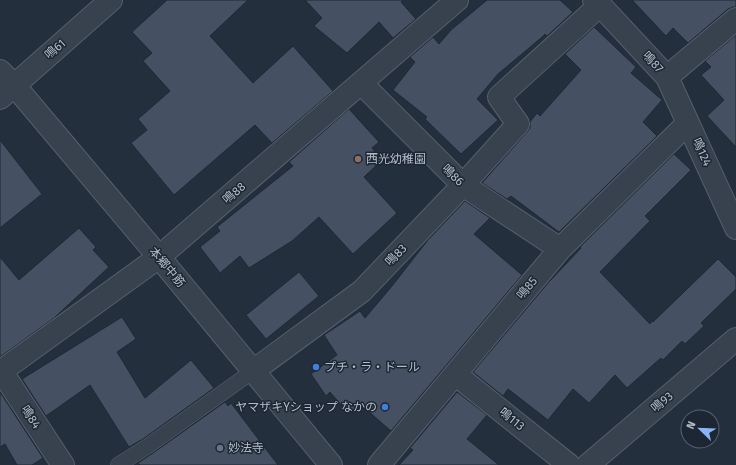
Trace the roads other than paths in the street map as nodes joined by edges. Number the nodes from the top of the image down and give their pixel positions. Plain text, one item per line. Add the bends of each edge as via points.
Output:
1 (111, 0) edge
2 (457, 0) edge
3 (597, 2) edge
4 (736, 20) edge
5 (668, 77) junction
6 (361, 83) junction
7 (5, 85) edge
8 (688, 123) junction
9 (463, 185) junction
10 (736, 228) edge
11 (560, 248) junction
12 (159, 257) junction
13 (736, 340) edge
14 (1, 370) edge
15 (253, 372) junction
16 (455, 374) junction
17 (63, 465) edge
18 (118, 465) edge
19 (331, 465) edge
20 (379, 465) edge
21 (569, 465) edge
22 (588, 465) edge

1 - 7 street, 鳴61
2 - 6 street, 鳴88
3 - 5 street, 鳴87
3 - 9 street, 鳴83 via 499,96 518,124
4 - 5 street, 鳴87
5 - 8 street, 鳴124
6 - 9 street, 鳴86
6 - 12 street, 鳴88
7 - 12 street, 本郷中筋
8 - 10 street, 鳴124
8 - 11 street, 鳴85
9 - 11 street, 鳴86
9 - 15 street, 鳴83 via 362,291
11 - 16 street, 鳴85
12 - 14 street, 鳴88
12 - 15 street, 本郷中筋
13 - 22 street, 鳴93
14 - 17 street, 鳴84
15 - 18 lane, 鳴83
15 - 19 street, 本郷中筋
16 - 20 street, 鳴85
16 - 21 street, 鳴113

